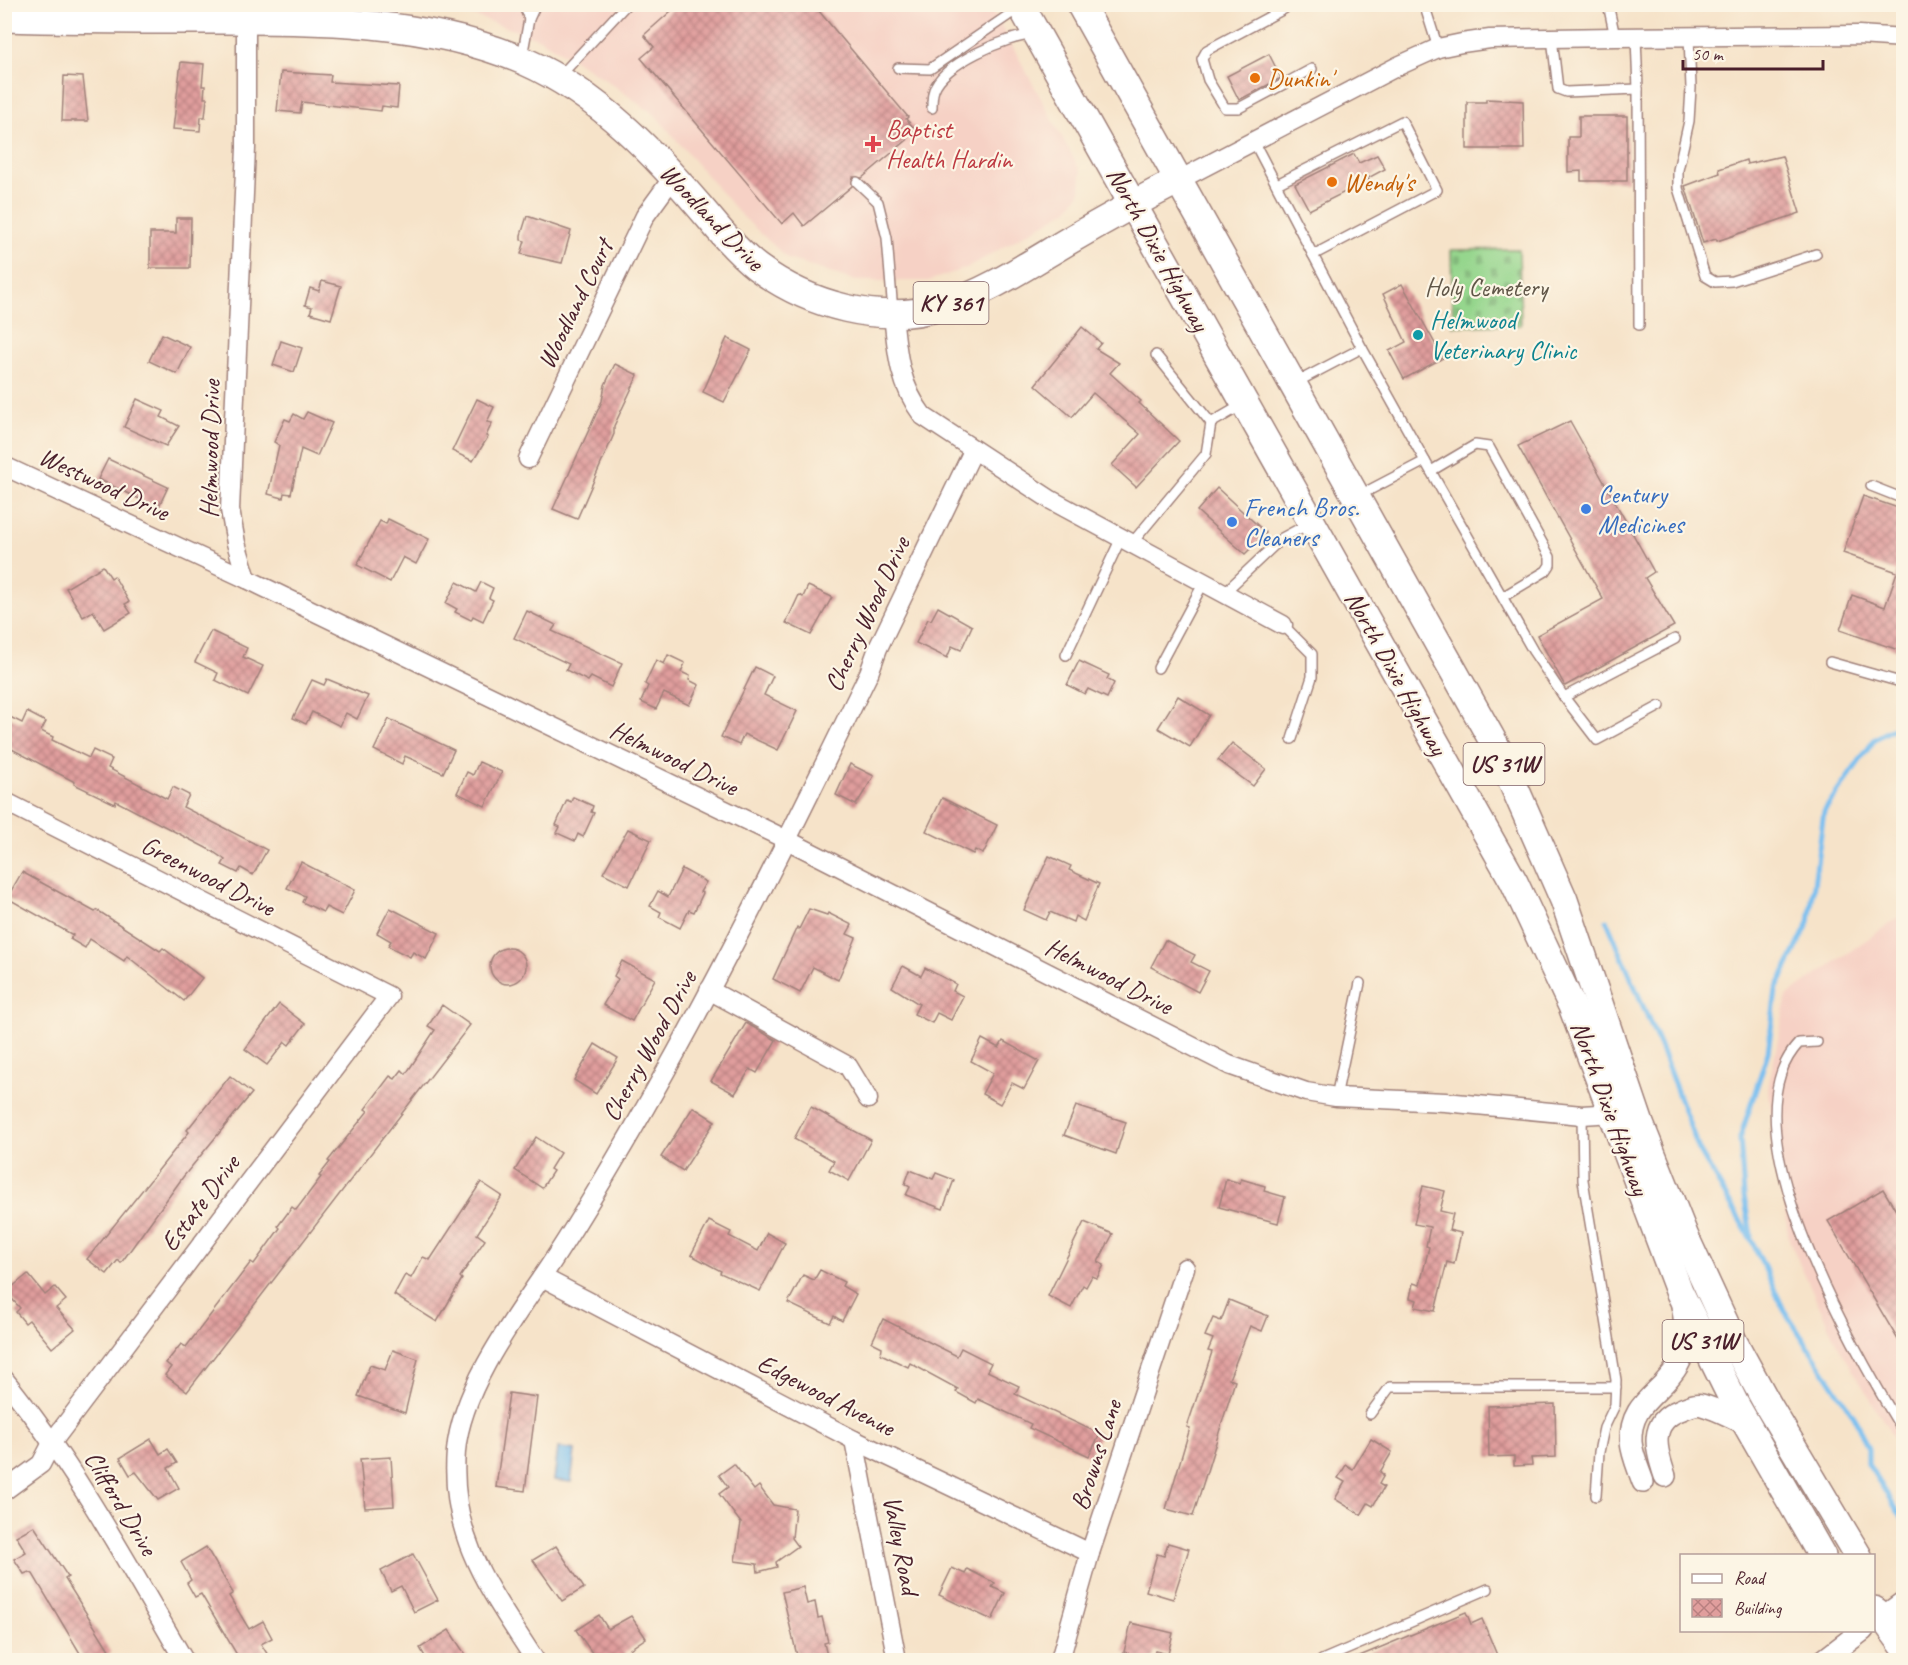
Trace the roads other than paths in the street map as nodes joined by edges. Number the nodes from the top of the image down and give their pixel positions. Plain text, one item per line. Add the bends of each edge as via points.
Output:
1 (523, 4) edge
2 (536, 4) edge
3 (627, 4) edge
4 (1080, 4) edge
5 (1424, 4) edge
6 (1608, 4) edge
7 (1021, 6) edge
8 (1284, 9) dead end
9 (4, 18) edge
10 (529, 19) junction
11 (246, 20) junction
12 (1037, 35) junction
13 (1689, 36) junction
14 (1615, 37) junction
15 (1636, 37) junction
16 (1552, 38) junction
17 (1904, 39) edge
18 (1438, 48) junction
19 (522, 60) junction
20 (898, 68) dead end
21 (1312, 69) dead end
22 (558, 78) junction
23 (1638, 89) junction
24 (932, 108) dead end
25 (1253, 140) junction
26 (674, 176) junction
27 (1179, 180) junction
28 (857, 182) dead end
29 (1277, 184) junction
30 (1132, 204) junction
31 (1816, 254) dead end
32 (1313, 255) junction
33 (893, 314) junction
34 (1639, 325) dead end
35 (1362, 348) junction
36 (1156, 355) dead end
37 (1292, 385) junction
38 (1245, 403) junction
39 (1211, 423) junction
40 (973, 451) junction
41 (528, 459) dead end
42 (1425, 461) junction
43 (4, 466) edge
44 (1431, 471) junction
45 (1871, 486) dead end
46 (1356, 497) junction
47 (1904, 498) edge
48 (1311, 522) junction
49 (1126, 541) junction
50 (247, 579) junction
51 (1204, 582) junction
52 (1224, 593) junction
53 (1504, 596) junction
54 (1283, 625) joint
55 (1675, 639) dead end
56 (1066, 655) dead end
57 (1830, 662) dead end
58 (1158, 668) dead end
59 (1904, 683) edge
60 (1564, 697) junction
61 (1660, 706) dead end
62 (1293, 739) dead end
63 (4, 801) edge
64 (787, 840) junction
65 (1360, 983) dead end
66 (709, 990) junction
67 (389, 996) joint
68 (1817, 1042) dead end
69 (1336, 1097) junction
70 (868, 1099) dead end
71 (1614, 1113) junction
72 (1582, 1115) junction
73 (1185, 1268) dead end
74 (542, 1277) junction
75 (1679, 1291) junction
76 (4, 1379) edge
77 (1616, 1387) junction
78 (1370, 1414) dead end
79 (1745, 1423) junction
80 (1904, 1433) edge
81 (854, 1440) junction
82 (53, 1441) junction
83 (1665, 1476) dead end
84 (1642, 1482) dead end
85 (4, 1491) edge
86 (1596, 1496) dead end
87 (1090, 1553) junction
88 (1821, 1554) edge
89 (1857, 1554) edge
90 (1488, 1589) dead end
91 (1904, 1600) edge
92 (1875, 1619) edge
93 (1875, 1622) edge
94 (1858, 1632) edge
95 (1904, 1646) edge
96 (184, 1660) edge
97 (535, 1660) edge
98 (897, 1660) edge
99 (1060, 1660) edge
100 (1322, 1660) edge
101 (1824, 1660) edge

1 - 10 lane
2 - 10 lane
3 - 22 lane
4 - 27 main road, North Dixie Highway / US 31W
5 - 18 lane
6 - 14 lane
7 - 12 main road, North Dixie Highway / US 31W
7 - 20 lane via 930,69
8 - 21 lane via 1207,50 1202,59 1208,80 1225,108 1239,108
9 - 11 main road, Woodland Drive via 147,16
10 - 19 lane
11 - 19 main road, Woodland Drive via 385,27 445,36
11 - 50 street, Helmwood Drive via 246,148 230,510
12 - 24 lane via 1015,36 985,49 942,76 934,89
12 - 30 main road, North Dixie Highway / US 31W
13 - 15 street
13 - 17 street via 1858,35
13 - 31 lane via 1689,121 1678,188 1705,276 1715,282 1732,281
14 - 15 street
14 - 16 street
15 - 23 lane
16 - 18 street via 1490,39
16 - 23 lane via 1558,88 1566,92
18 - 25 street
19 - 22 main road, Woodland Drive
22 - 26 main road, Woodland Drive / KY 361 via 618,120
23 - 34 lane
25 - 27 street
25 - 29 lane
26 - 33 main road, Woodland Drive / KY 361 via 738,250 775,280 814,299 868,313
26 - 41 street, Woodland Court via 645,216
27 - 30 main road, Woodland Drive / KY 361
27 - 37 main road, North Dixie Highway / US 31W
28 - 33 lane via 878,202 887,238
29 - 32 lane
29 - 32 lane via 1402,121 1432,180 1437,190
30 - 33 main road, Woodland Drive / KY 361 via 991,287 942,307
30 - 38 main road, North Dixie Highway / US 31W
32 - 35 lane
33 - 40 street via 897,356 908,395 923,416
35 - 37 lane
35 - 42 lane
36 - 39 lane
37 - 46 main road, North Dixie Highway / US 31W
38 - 39 lane
38 - 48 main road, North Dixie Highway / US 31W
39 - 49 lane via 1206,454
40 - 49 street
40 - 64 street, Cherry Wood Drive
42 - 44 lane
42 - 46 lane
43 - 50 street, Westwood Drive
44 - 53 lane
44 - 53 lane via 1475,445 1488,447 1550,557 1546,571
45 - 47 lane
46 - 89 main road, North Dixie Highway / US 31W via 1499,752 1533,828 1564,900 1673,1209 1733,1341
48 - 52 lane via 1282,538
48 - 71 main road, North Dixie Highway / US 31W via 1514,882 1572,1006
49 - 51 street
49 - 56 lane
50 - 64 street, Helmwood Drive
51 - 52 street
51 - 58 lane
52 - 54 street
53 - 60 lane via 1533,651
54 - 62 lane via 1312,654 1312,677
55 - 60 lane
57 - 59 lane
60 - 61 lane via 1597,740
63 - 67 street, Greenwood Drive
64 - 66 street, Cherry Wood Drive
64 - 69 street, Helmwood Drive via 1229,1065 1306,1092
65 - 69 lane
66 - 70 street via 848,1066
66 - 74 street, Cherry Wood Drive via 613,1163
67 - 82 street, Estate Drive
68 - 80 lane via 1799,1043 1785,1060 1778,1080 1776,1113 1782,1165 1797,1224 1853,1349
69 - 72 street, Helmwood Drive
71 - 72 street, Helmwood Drive
71 - 75 main road, North Dixie Highway / US 31W
72 - 77 lane via 1582,1180
73 - 87 street, Browns Lane
74 - 81 street, Edgewood Avenue
74 - 97 street, Cherry Wood Drive via 489,1361 468,1404 456,1449 461,1522 477,1569
75 - 79 main road, North Dixie Highway / US 31W
75 - 84 street via 1686,1325 1679,1364 1644,1401 1635,1417 1631,1442
76 - 82 street, Clifford Drive
77 - 78 lane via 1389,1387
77 - 86 lane via 1615,1405 1604,1428 1599,1452
79 - 83 street via 1700,1404 1669,1414 1656,1437 1656,1451
79 - 88 main road, North Dixie Highway / US 31W
81 - 87 street, Edgewood Avenue
81 - 98 street, Valley Road
82 - 85 street, Estate Drive via 41,1464
82 - 96 street, Clifford Drive
87 - 99 street, Browns Lane
90 - 100 lane
91 - 92 street
93 - 95 main road
94 - 101 street

